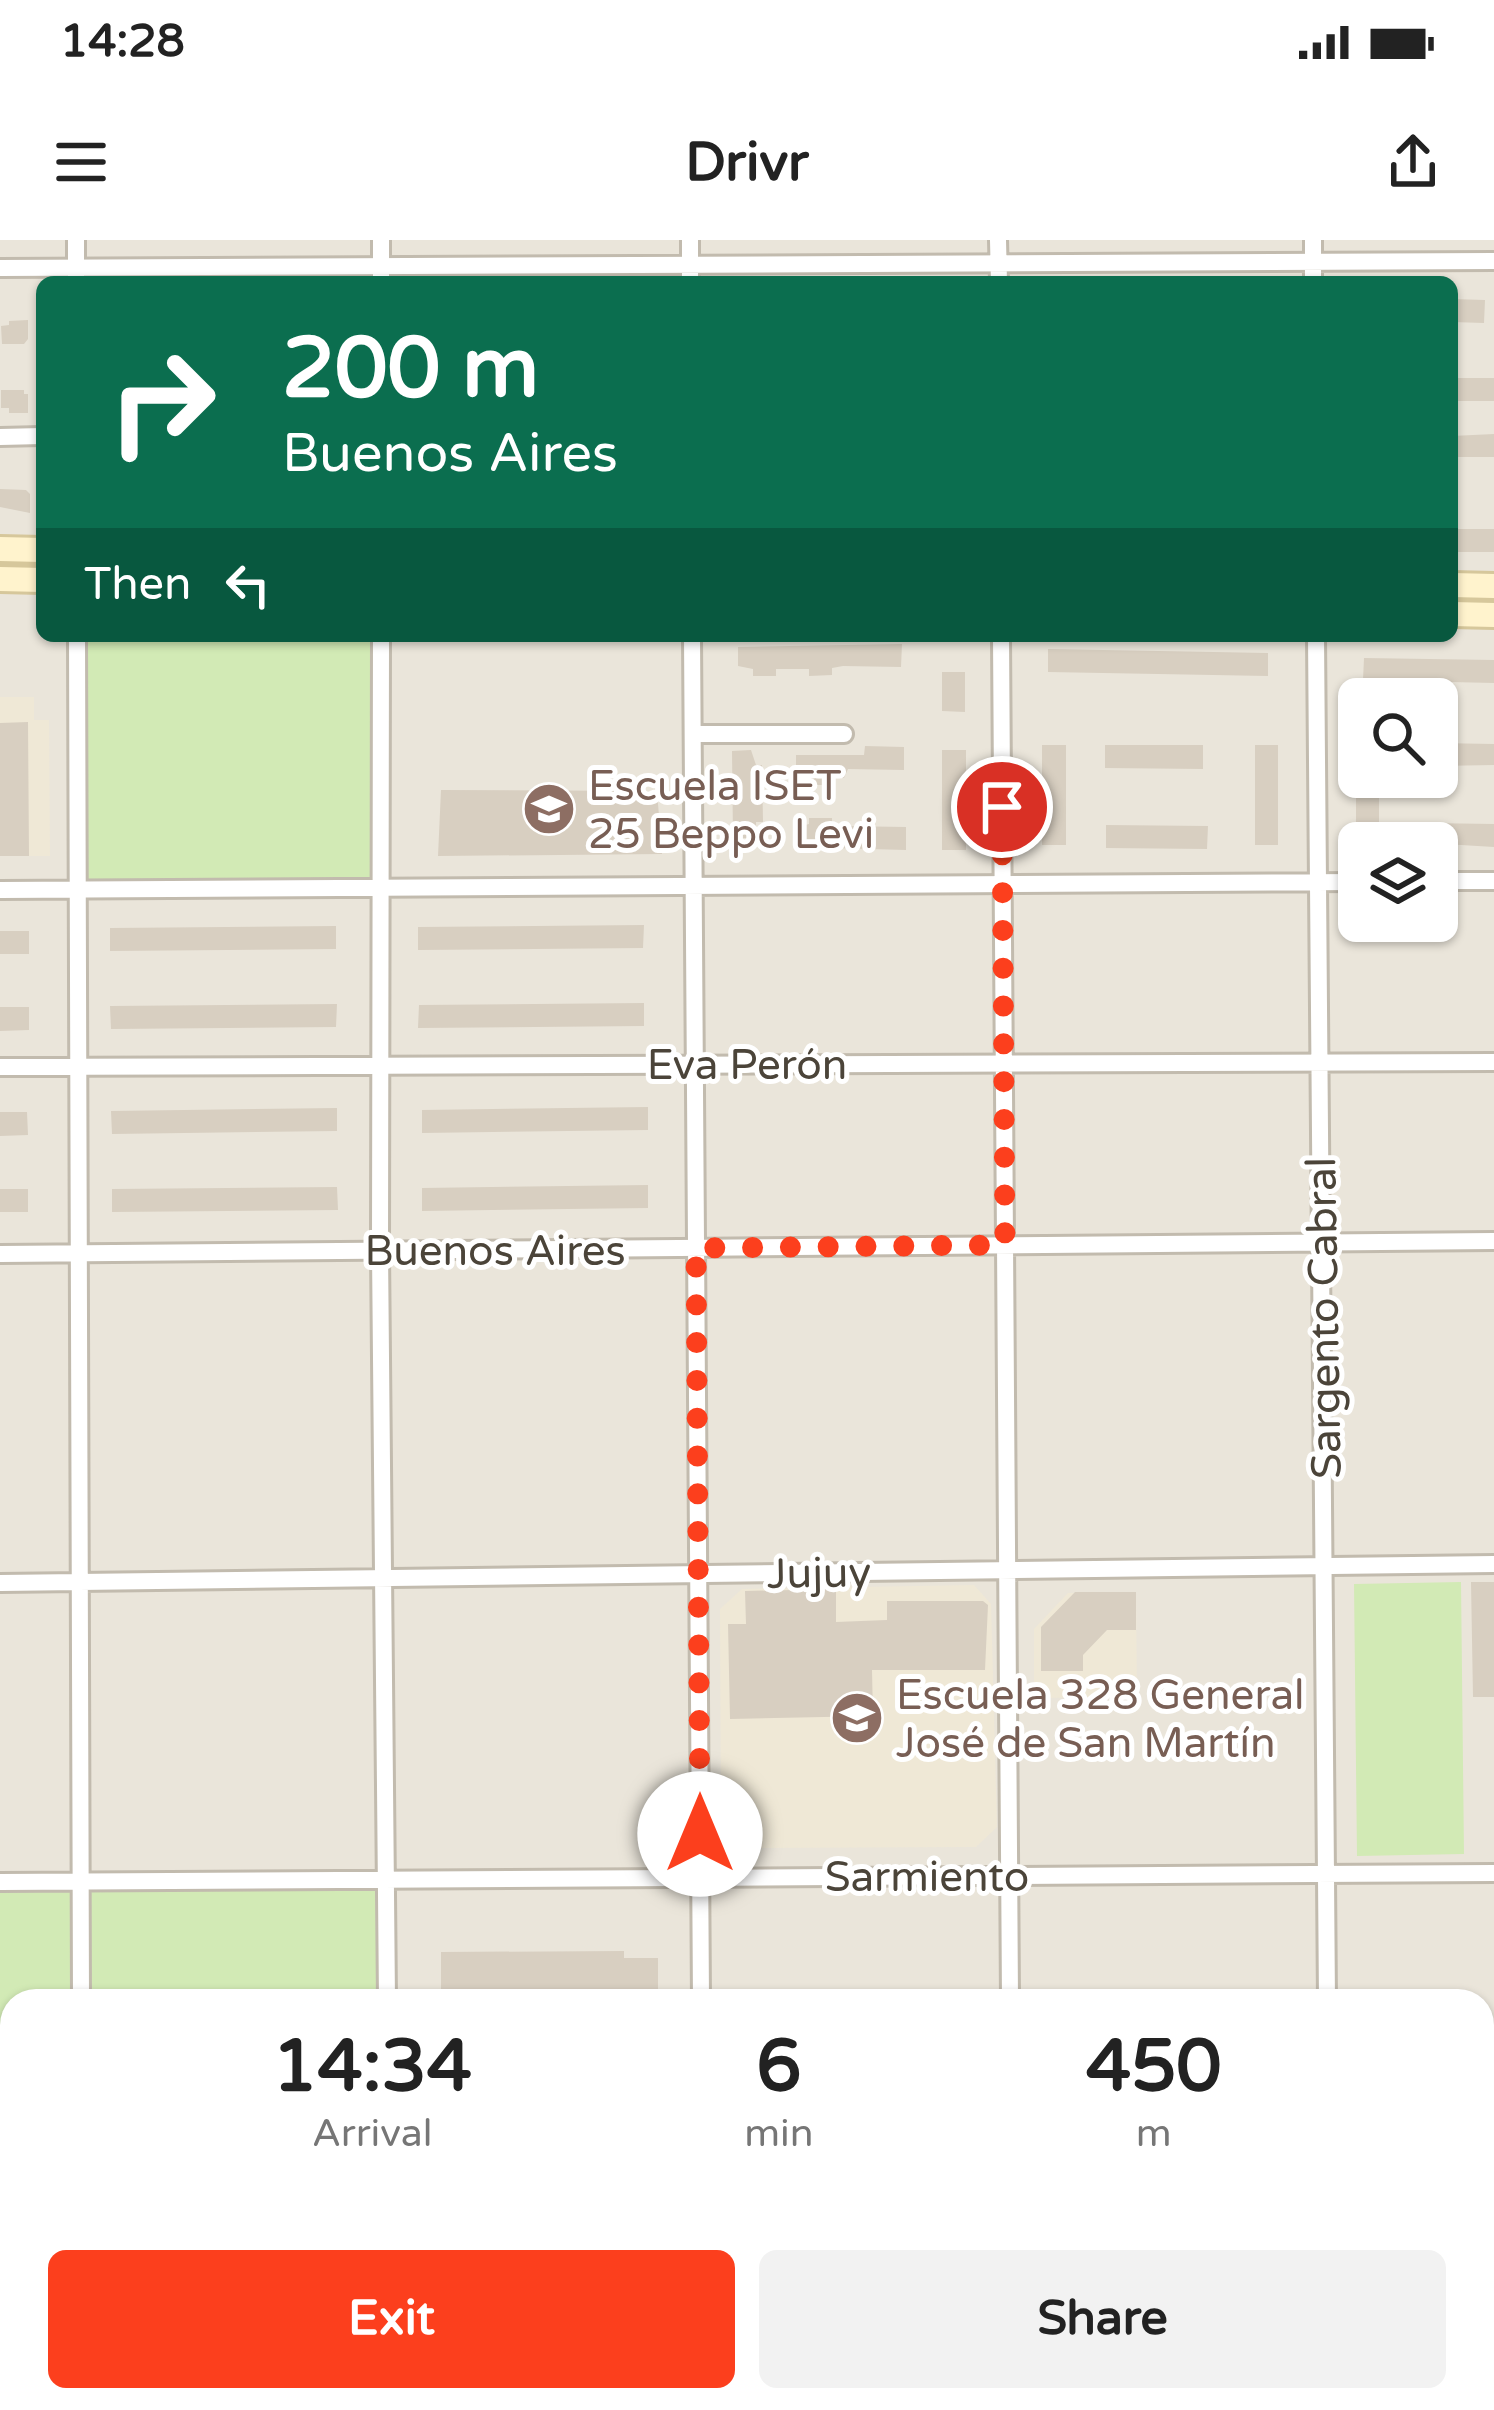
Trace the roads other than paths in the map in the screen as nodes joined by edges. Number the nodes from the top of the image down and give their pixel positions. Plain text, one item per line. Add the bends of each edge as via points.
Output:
1 (76, 240) edge
2 (381, 240) edge
3 (690, 240) edge
4 (998, 240) edge
5 (1313, 240) edge
6 (1313, 261) junction
7 (1494, 261) edge
8 (0, 268) edge
9 (998, 272) edge
10 (690, 273) edge
11 (381, 274) edge
12 (76, 275) edge
13 (1313, 276) edge
14 (36, 436) edge
15 (0, 437) edge
16 (0, 549) edge
17 (36, 550) edge
18 (0, 579) edge
19 (36, 580) edge
20 (1458, 584) edge
21 (1494, 586) edge
22 (1458, 614) edge
23 (1494, 615) edge
24 (77, 642) edge
25 (381, 642) edge
26 (692, 642) edge
27 (1001, 642) edge
28 (1316, 642) edge
29 (693, 734) junction
30 (844, 734) dead end
31 (1458, 881) edge
32 (1494, 881) edge
33 (1318, 882) junction
34 (1338, 882) edge
35 (1003, 883) junction
36 (694, 884) junction
37 (381, 886) junction
38 (78, 889) junction
39 (0, 890) edge
40 (1494, 1062) edge
41 (1320, 1063) junction
42 (1004, 1064) junction
43 (695, 1065) junction
44 (380, 1066) junction
45 (0, 1067) edge
46 (79, 1067) junction
47 (1494, 1241) edge
48 (1321, 1243) junction
49 (1005, 1245) junction
50 (696, 1248) junction
51 (380, 1251) junction
52 (79, 1253) junction
53 (0, 1254) edge
54 (1494, 1564) edge
55 (1327, 1566) junction
56 (1010, 1570) junction
57 (698, 1574) junction
58 (386, 1578) junction
59 (0, 1582) edge
60 (83, 1582) junction
61 (1494, 1873) edge
62 (1326, 1874) junction
63 (1009, 1876) junction
64 (700, 1878) junction
65 (386, 1880) junction
66 (81, 1881) junction
67 (0, 1882) edge
68 (81, 1989) edge
69 (387, 1989) edge
70 (701, 1989) edge
71 (1010, 1989) edge
72 (1327, 1989) edge

1 - 12 street
2 - 11 street
3 - 10 street
4 - 9 street
5 - 6 street
6 - 7 street
6 - 9 street
6 - 13 street
8 - 12 street
9 - 10 street
10 - 11 street
11 - 12 street
14 - 15 street
16 - 17 street
18 - 19 street
20 - 21 street
22 - 23 street
24 - 38 street
25 - 37 street
26 - 29 street
27 - 35 street
28 - 33 street, Sargento Cabral
29 - 30 street
29 - 36 street
31 - 32 street
33 - 34 street
33 - 35 street
33 - 41 street, Sargento Cabral
35 - 36 street
35 - 42 street
36 - 37 street
36 - 43 street
37 - 38 street
37 - 44 street
38 - 39 street
38 - 46 street
40 - 41 street, Eva Perón
41 - 42 street, Eva Perón
41 - 48 street, Sargento Cabral
42 - 43 street, Eva Perón
42 - 49 street
43 - 44 street, Eva Perón
43 - 50 street
44 - 46 street, Eva Perón
44 - 51 street
45 - 46 street, Eva Perón
46 - 52 street
47 - 48 street, Buenos Aires
48 - 49 street, Buenos Aires
48 - 55 street, Sargento Cabral
49 - 50 street, Buenos Aires
49 - 56 street
50 - 51 street, Buenos Aires
50 - 57 street
51 - 52 street, Buenos Aires
51 - 58 street
52 - 53 street, Buenos Aires
52 - 60 street
54 - 55 street, Jujuy
55 - 56 street, Jujuy
55 - 62 street, Sargento Cabral
56 - 57 street, Jujuy
56 - 63 street
57 - 58 street, Jujuy
57 - 64 street
58 - 60 street, Jujuy
58 - 65 street
59 - 60 street, Jujuy
60 - 66 street
61 - 62 street, Sarmiento
62 - 63 street, Sarmiento
62 - 72 street, Sargento Cabral
63 - 64 street, Sarmiento
63 - 71 street
64 - 65 street, Sarmiento
64 - 70 street
65 - 66 street, Sarmiento
65 - 69 street
66 - 67 street, Sarmiento
66 - 68 street

